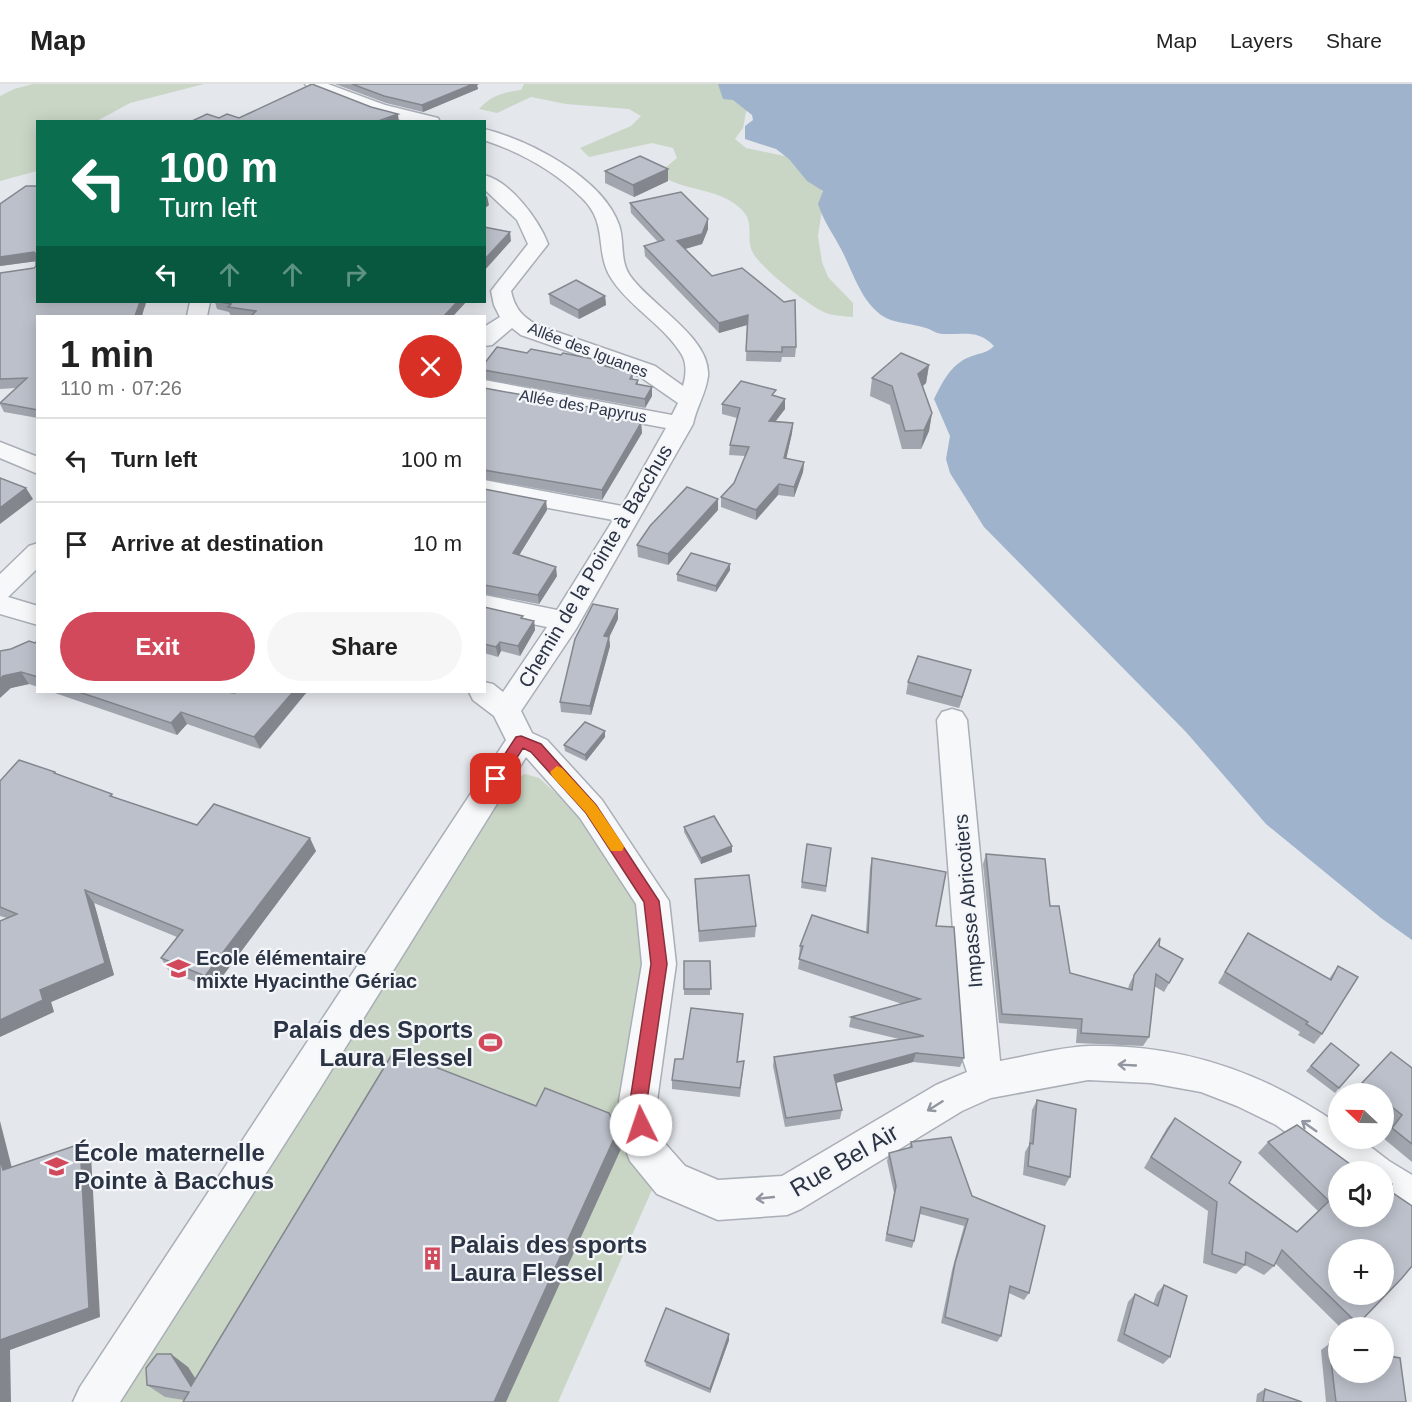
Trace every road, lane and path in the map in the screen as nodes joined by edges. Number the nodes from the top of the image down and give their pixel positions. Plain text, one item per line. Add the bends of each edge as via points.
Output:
1 (313, 84) edge
2 (424, 120) edge
3 (486, 135) edge
4 (486, 182) edge
5 (512, 319) junction
6 (486, 338) edge
7 (486, 387) edge
8 (685, 412) junction
9 (0, 448) edge
10 (36, 466) edge
11 (486, 488) edge
12 (629, 515) junction
13 (36, 554) edge
14 (0, 590) edge
15 (0, 604) edge
16 (486, 604) edge
17 (36, 615) edge
18 (566, 621) junction
19 (494, 700) edge
20 (952, 720) dead end
21 (521, 741) junction
22 (988, 1081) junction
23 (1358, 1161) edge
24 (1394, 1186) edge
25 (1412, 1198) edge
26 (95, 1402) edge

1 - 2 street via 379,109
3 - 8 street, Chemin de la Pointe à Bacchus via 529,151 589,192 600,204 609,224 615,267 627,288 668,323 694,355 698,373
4 - 5 street, Allée des Iguanes via 512,204 535,233 538,244 529,256 502,272 504,310
5 - 6 street
5 - 8 street, Allée des Iguanes via 529,330 647,371
7 - 8 street, Allée des Papyrus
8 - 12 street, Chemin de la Pointe à Bacchus
9 - 10 street
11 - 12 street
12 - 18 street, Chemin de la Pointe à Bacchus
13 - 14 street
15 - 17 street
16 - 18 street
18 - 19 street, Chemin de la Pointe à Bacchus via 515,698
19 - 21 street, Chemin de la Pointe à Bacchus
20 - 22 street, Impasse Abricotiers via 981,1060
22 -> 21 street, Rue Bel Air via 949,1098 787,1195 718,1200 671,1180 644,1148 638,1101 659,964 652,901 591,809 536,748
21 - 26 street
23 -> 22 street, Rue Bel Air via 1288,1112 1201,1075 1151,1066 1088,1063
24 - 25 street

